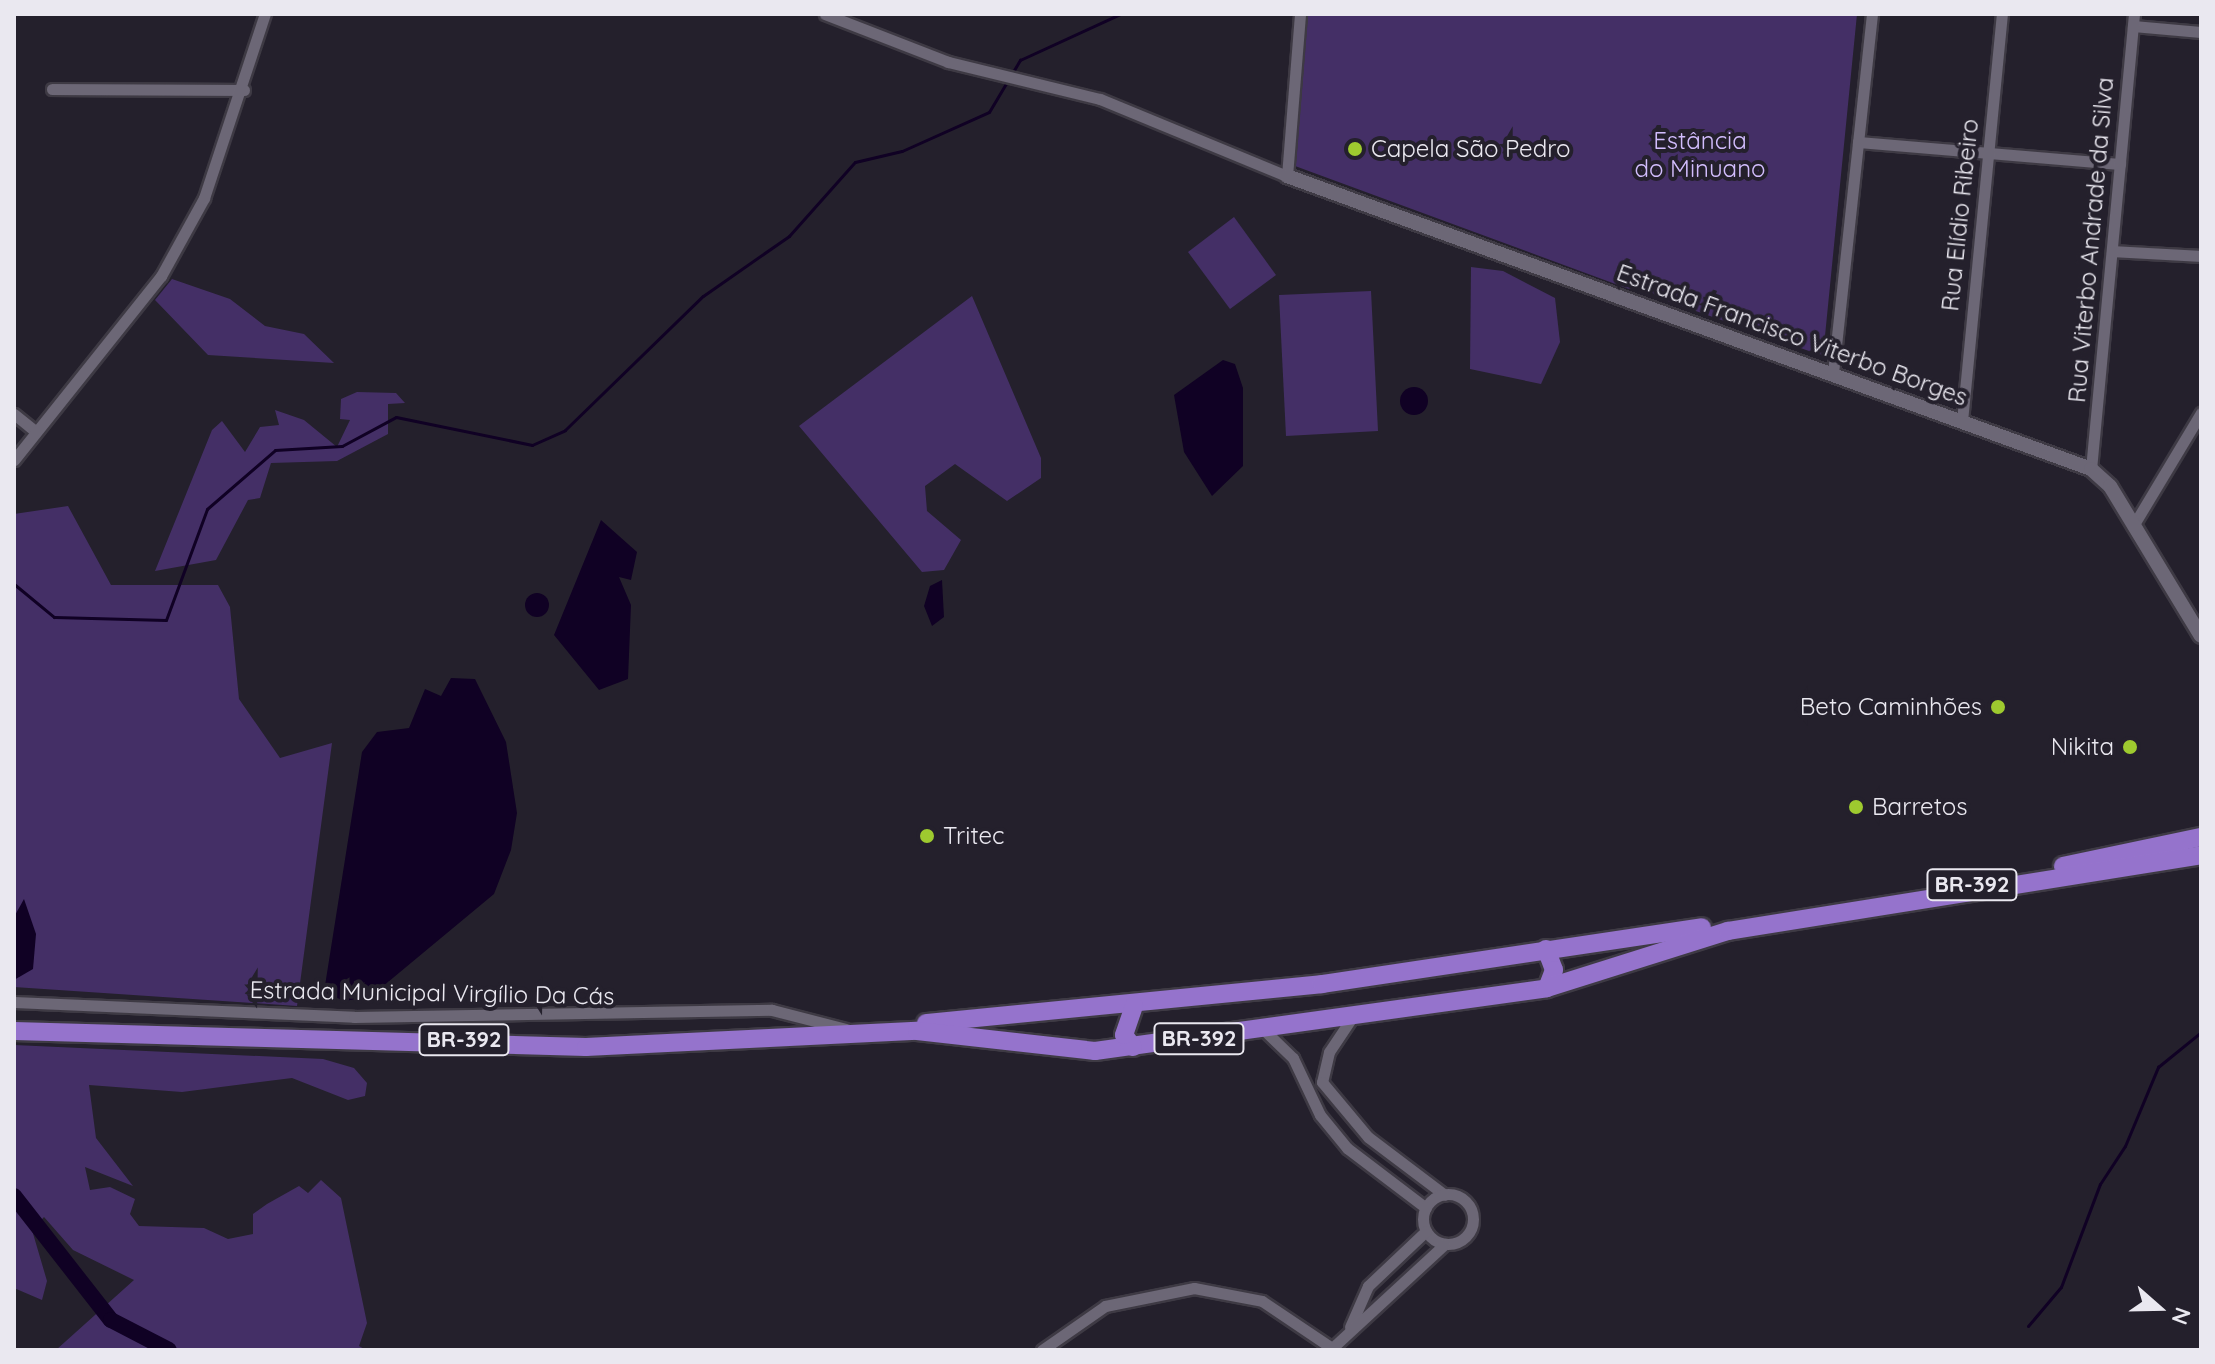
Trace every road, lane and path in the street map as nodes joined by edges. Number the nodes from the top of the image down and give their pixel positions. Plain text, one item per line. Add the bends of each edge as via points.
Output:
1 (265, 14) edge
2 (825, 14) edge
3 (1300, 14) edge
4 (1872, 14) edge
5 (2002, 14) edge
6 (2134, 20) edge
7 (2201, 32) edge
8 (52, 89) dead end
9 (244, 90) junction
10 (1858, 142) junction
11 (1988, 153) junction
12 (2120, 164) junction
13 (1287, 176) junction
14 (2112, 251) junction
15 (2201, 256) edge
16 (1833, 373) junction
17 (2201, 413) edge
18 (14, 414) edge
19 (1962, 421) junction
20 (36, 432) junction
21 (14, 460) edge
22 (2091, 469) junction
23 (2133, 526) junction
24 (2201, 636) edge
25 (2201, 837) edge
26 (2201, 855) edge
27 (1546, 949) junction
28 (1547, 988) junction
29 (14, 1002) edge
30 (1134, 1006) junction
31 (1353, 1016) junction
32 (14, 1024) edge
33 (846, 1029) junction
34 (14, 1031) edge
35 (1265, 1031) junction
36 (1133, 1047) junction
37 (1445, 1195) junction
38 (1426, 1208) junction
39 (1426, 1231) junction
40 (1445, 1244) junction
41 (1350, 1328) junction
42 (1332, 1349) edge
43 (1042, 1350) edge

1 - 9 street
2 - 13 street via 948,62 1100,99
3 - 13 street
4 - 10 street
5 - 11 street, Rua Elídio Ribeiro
6 - 7 street
6 - 12 street, Rua Viterbo Andrade da Silva
8 - 9 street
9 - 20 street via 204,198 161,276
10 - 11 street
10 - 16 street
11 - 12 street
11 - 19 street, Rua Elídio Ribeiro
12 - 14 street, Rua Viterbo Andrade da Silva
13 - 16 street, Estrada Francisco Viterbo Borges
14 - 15 street
14 - 22 street, Rua Viterbo Andrade da Silva
16 - 19 street, Estrada Francisco Viterbo Borges
17 - 23 street
18 - 20 street
19 - 22 street, Estrada Francisco Viterbo Borges
20 - 21 street
22 - 23 street
23 - 24 street
25 - 27 highway, BR-392 via 1962,887
26 - 28 highway, BR-392 / BR-392 via 1728,931
27 - 28 highway via 1554,970
27 - 30 highway, BR-392
28 - 31 highway, BR-392
29 - 33 street, Estrada Municipal Virgílio Da Cás via 354,1017 772,1010
30 - 33 highway, BR-392
30 - 36 highway via 1124,1035
31 - 35 highway, BR-392
31 - 37 street via 1329,1052 1322,1082 1368,1137
32 - 33 highway, BR-392 via 438,1040 670,1039
34 - 36 highway, BR-392 via 586,1047 917,1031 1064,1049
35 - 36 highway, BR-392
35 - 38 street via 1293,1058 1320,1115 1347,1148
37 - 38 street
37 - 40 street via 1462,1199 1473,1219 1466,1236
38 - 39 street
39 - 40 street
39 - 41 street via 1368,1286
40 - 41 street via 1384,1306
41 - 42 street
42 - 43 street via 1262,1301 1194,1288 1105,1306

